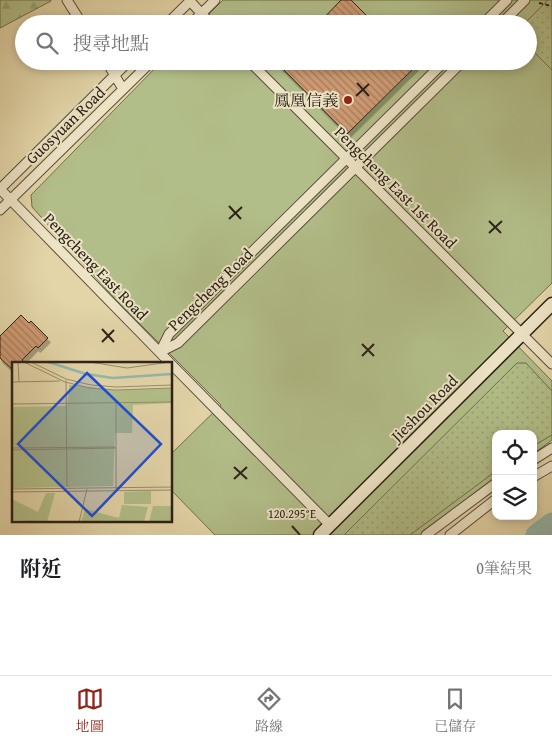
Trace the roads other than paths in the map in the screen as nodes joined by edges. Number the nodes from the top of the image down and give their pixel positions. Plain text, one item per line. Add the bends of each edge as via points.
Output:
1 (67, 0) edge
2 (215, 0) edge
3 (506, 0) edge
4 (525, 0) edge
5 (190, 1) edge
6 (201, 14) joint
7 (76, 15) edge
8 (176, 15) edge
9 (491, 15) edge
10 (510, 15) edge
11 (111, 70) edge
12 (121, 70) edge
13 (143, 70) edge
14 (258, 70) edge
15 (436, 70) edge
16 (454, 70) edge
17 (115, 76) junction
18 (123, 89) junction
19 (347, 158) junction
20 (356, 167) junction
21 (0, 189) edge
22 (10, 200) junction
23 (0, 210) edge
24 (552, 304) edge
25 (522, 333) junction
26 (160, 352) junction
27 (169, 362) edge
28 (552, 364) edge
29 (172, 365) edge
30 (552, 448) edge
31 (537, 457) edge
32 (552, 466) edge
33 (536, 475) edge
34 (492, 485) edge
35 (492, 502) edge
36 (330, 525) junction
37 (320, 535) edge
38 (426, 535) edge
39 (450, 535) edge

1 - 7 street
2 - 6 street
3 - 9 street
4 - 10 street
5 - 6 street
5 - 8 street
11 - 17 street
12 - 17 street, Guosyuan Road
13 - 18 street, Guosyuan Road
14 - 19 street, Pengcheng East 1st Road
15 - 19 street, Pengcheng Road
16 - 20 street, Pengcheng Road
17 - 18 street
17 - 21 street, Guosyuan Road
18 - 22 street, Guosyuan Road
19 - 20 street, Pengcheng East 1st Road
19 - 26 street, Pengcheng Road via 169,334
20 - 25 street, Pengcheng East 1st Road
20 - 26 street, Pengcheng Road via 178,343
21 - 22 street, Pengcheng East Road
22 - 23 street, Guosyuan Road
22 - 26 street, Pengcheng East Road
24 - 25 main road, Jieshou Road
25 - 28 street, Pengcheng East 1st Road
25 - 36 main road, Jieshou Road
26 - 27 street, Pengcheng East Road
29 - 36 street, Pengcheng East Road
30 - 31 street
32 - 33 street
34 - 38 street
35 - 39 street
36 - 37 main road, Jieshou Road

